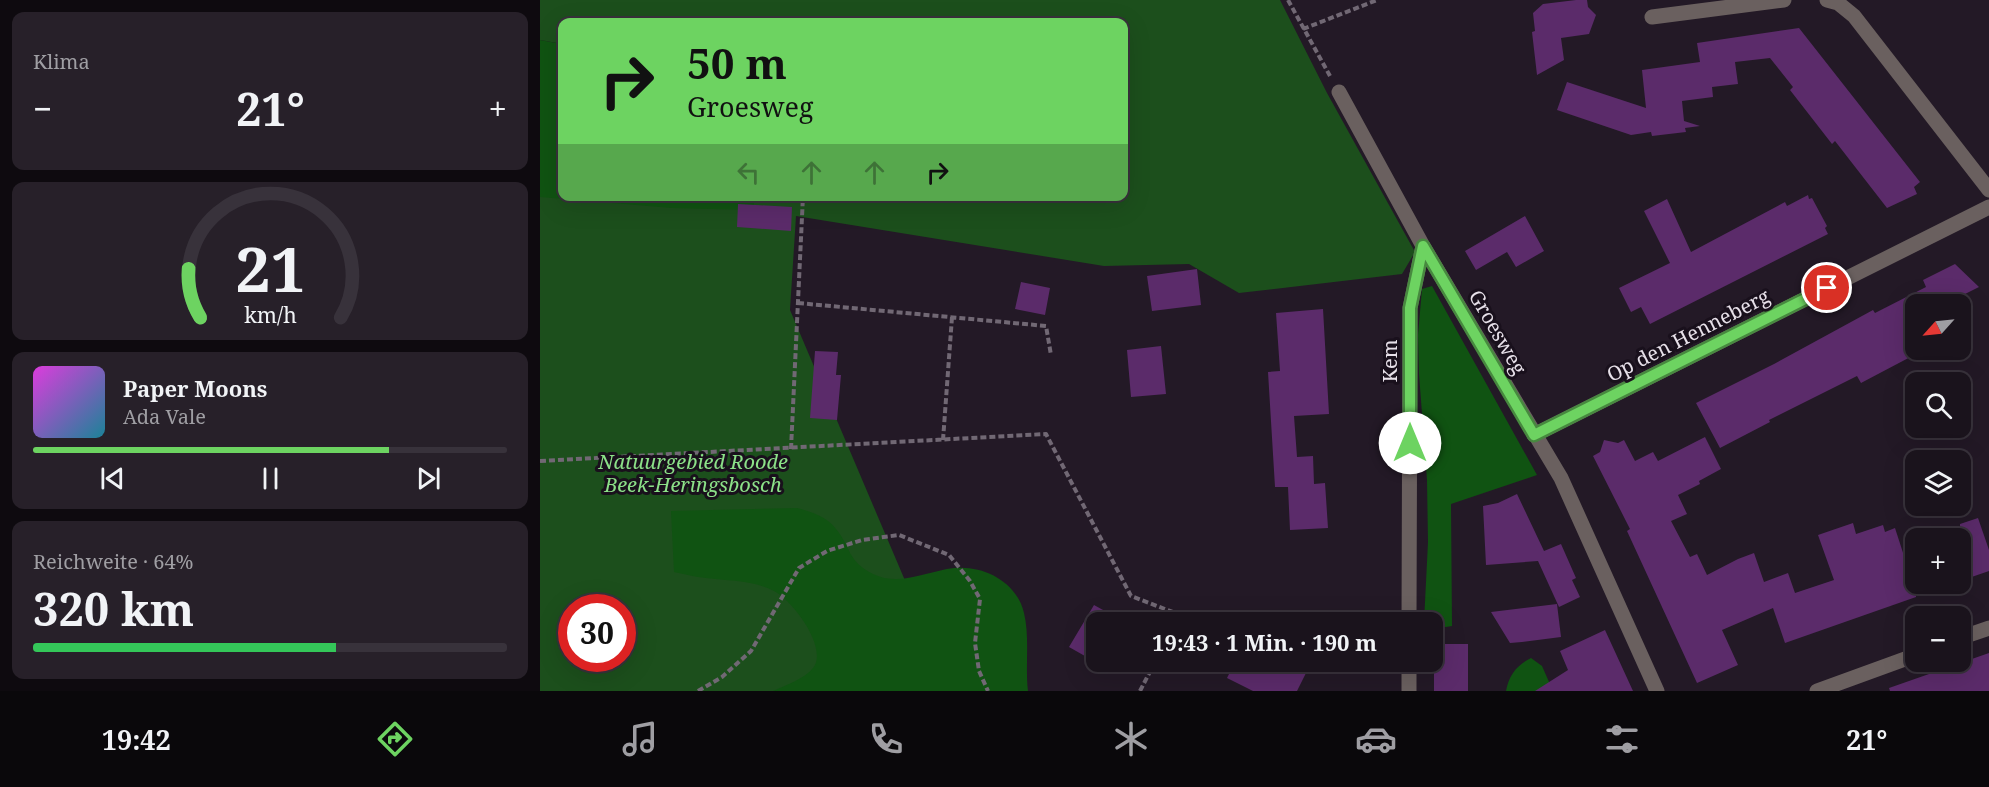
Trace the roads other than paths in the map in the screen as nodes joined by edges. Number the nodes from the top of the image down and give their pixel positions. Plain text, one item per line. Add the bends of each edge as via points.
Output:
1 (1784, 0) edge
2 (1827, 0) edge
3 (1652, 16) dead end
4 (1339, 92) road end
5 (1989, 190) edge
6 (1989, 207) edge
7 (1423, 246) junction
8 (1534, 435) junction
9 (1409, 612) edge
10 (1989, 628) edge
11 (1971, 634) edge
12 (1905, 659) edge
13 (1409, 672) edge
14 (1409, 691) edge
15 (1657, 691) edge
16 (1817, 691) edge

1 - 3 street
2 - 5 street via 1838,3 1854,16
4 - 7 street, Groesweg
6 - 8 street, Op den Henneberg
7 - 8 street, Groesweg
7 - 9 street, Kem via 1410,308
8 - 15 street, Groesweg via 1561,478
10 - 11 street
12 - 16 street
13 - 14 street

